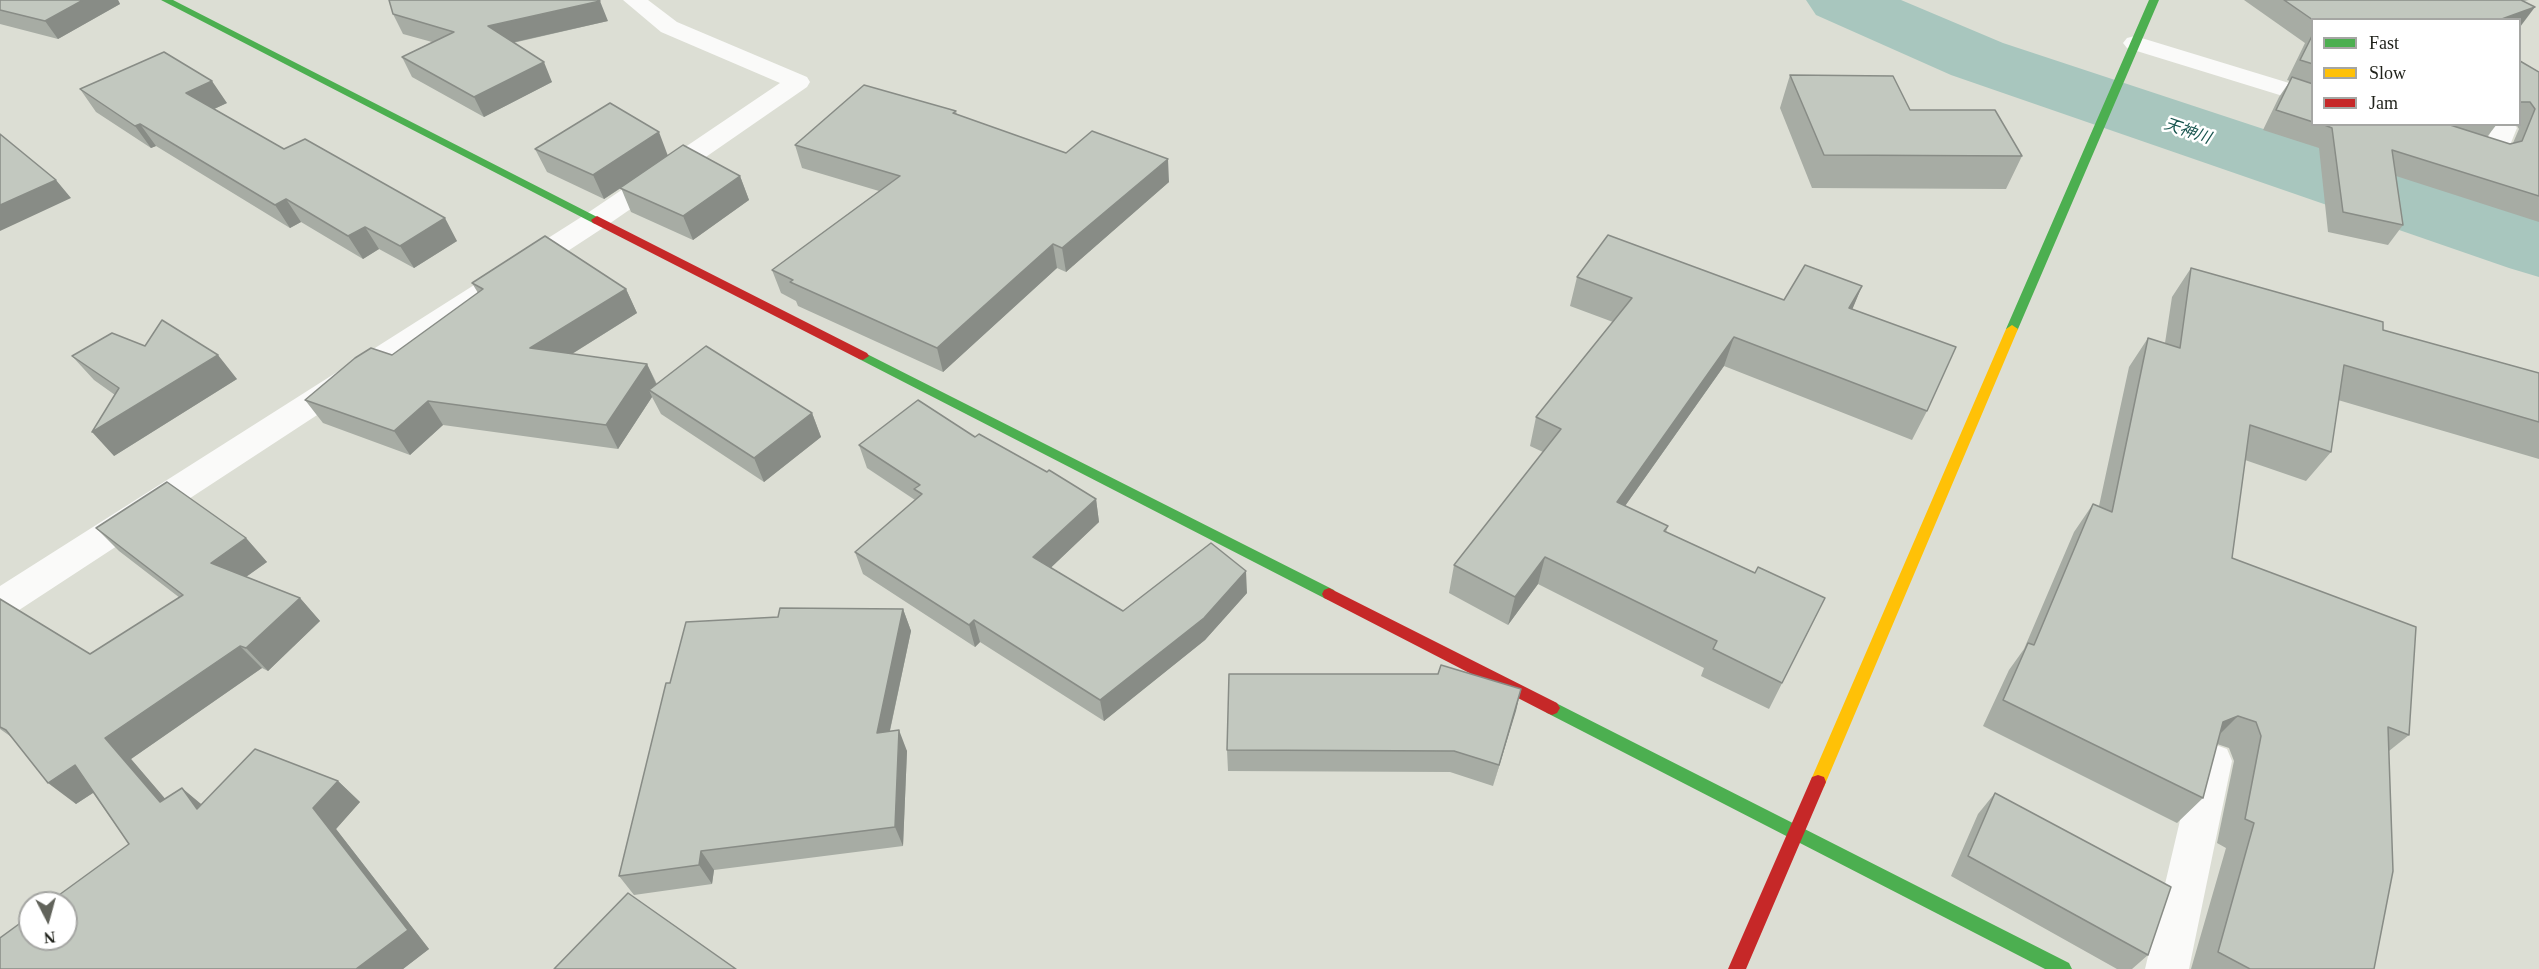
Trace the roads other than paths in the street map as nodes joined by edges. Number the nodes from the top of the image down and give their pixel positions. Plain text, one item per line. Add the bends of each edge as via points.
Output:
1 (166, 0) edge
2 (634, 0) edge
3 (2154, 0) edge
4 (2135, 43) junction
5 (2311, 97) edge
6 (2406, 126) edge
7 (2504, 128) dead end
8 (596, 220) junction
9 (0, 603) edge
10 (2214, 761) edge
11 (1796, 832) junction
12 (1737, 969) edge
13 (2063, 969) edge
14 (2167, 969) edge

1 - 8 street
2 - 8 street via 669,27 798,82
3 - 4 street
4 - 5 street
4 - 11 street
6 - 7 street via 2495,154
8 - 9 street
8 - 11 street
10 - 14 street
11 - 12 street
11 - 13 street

